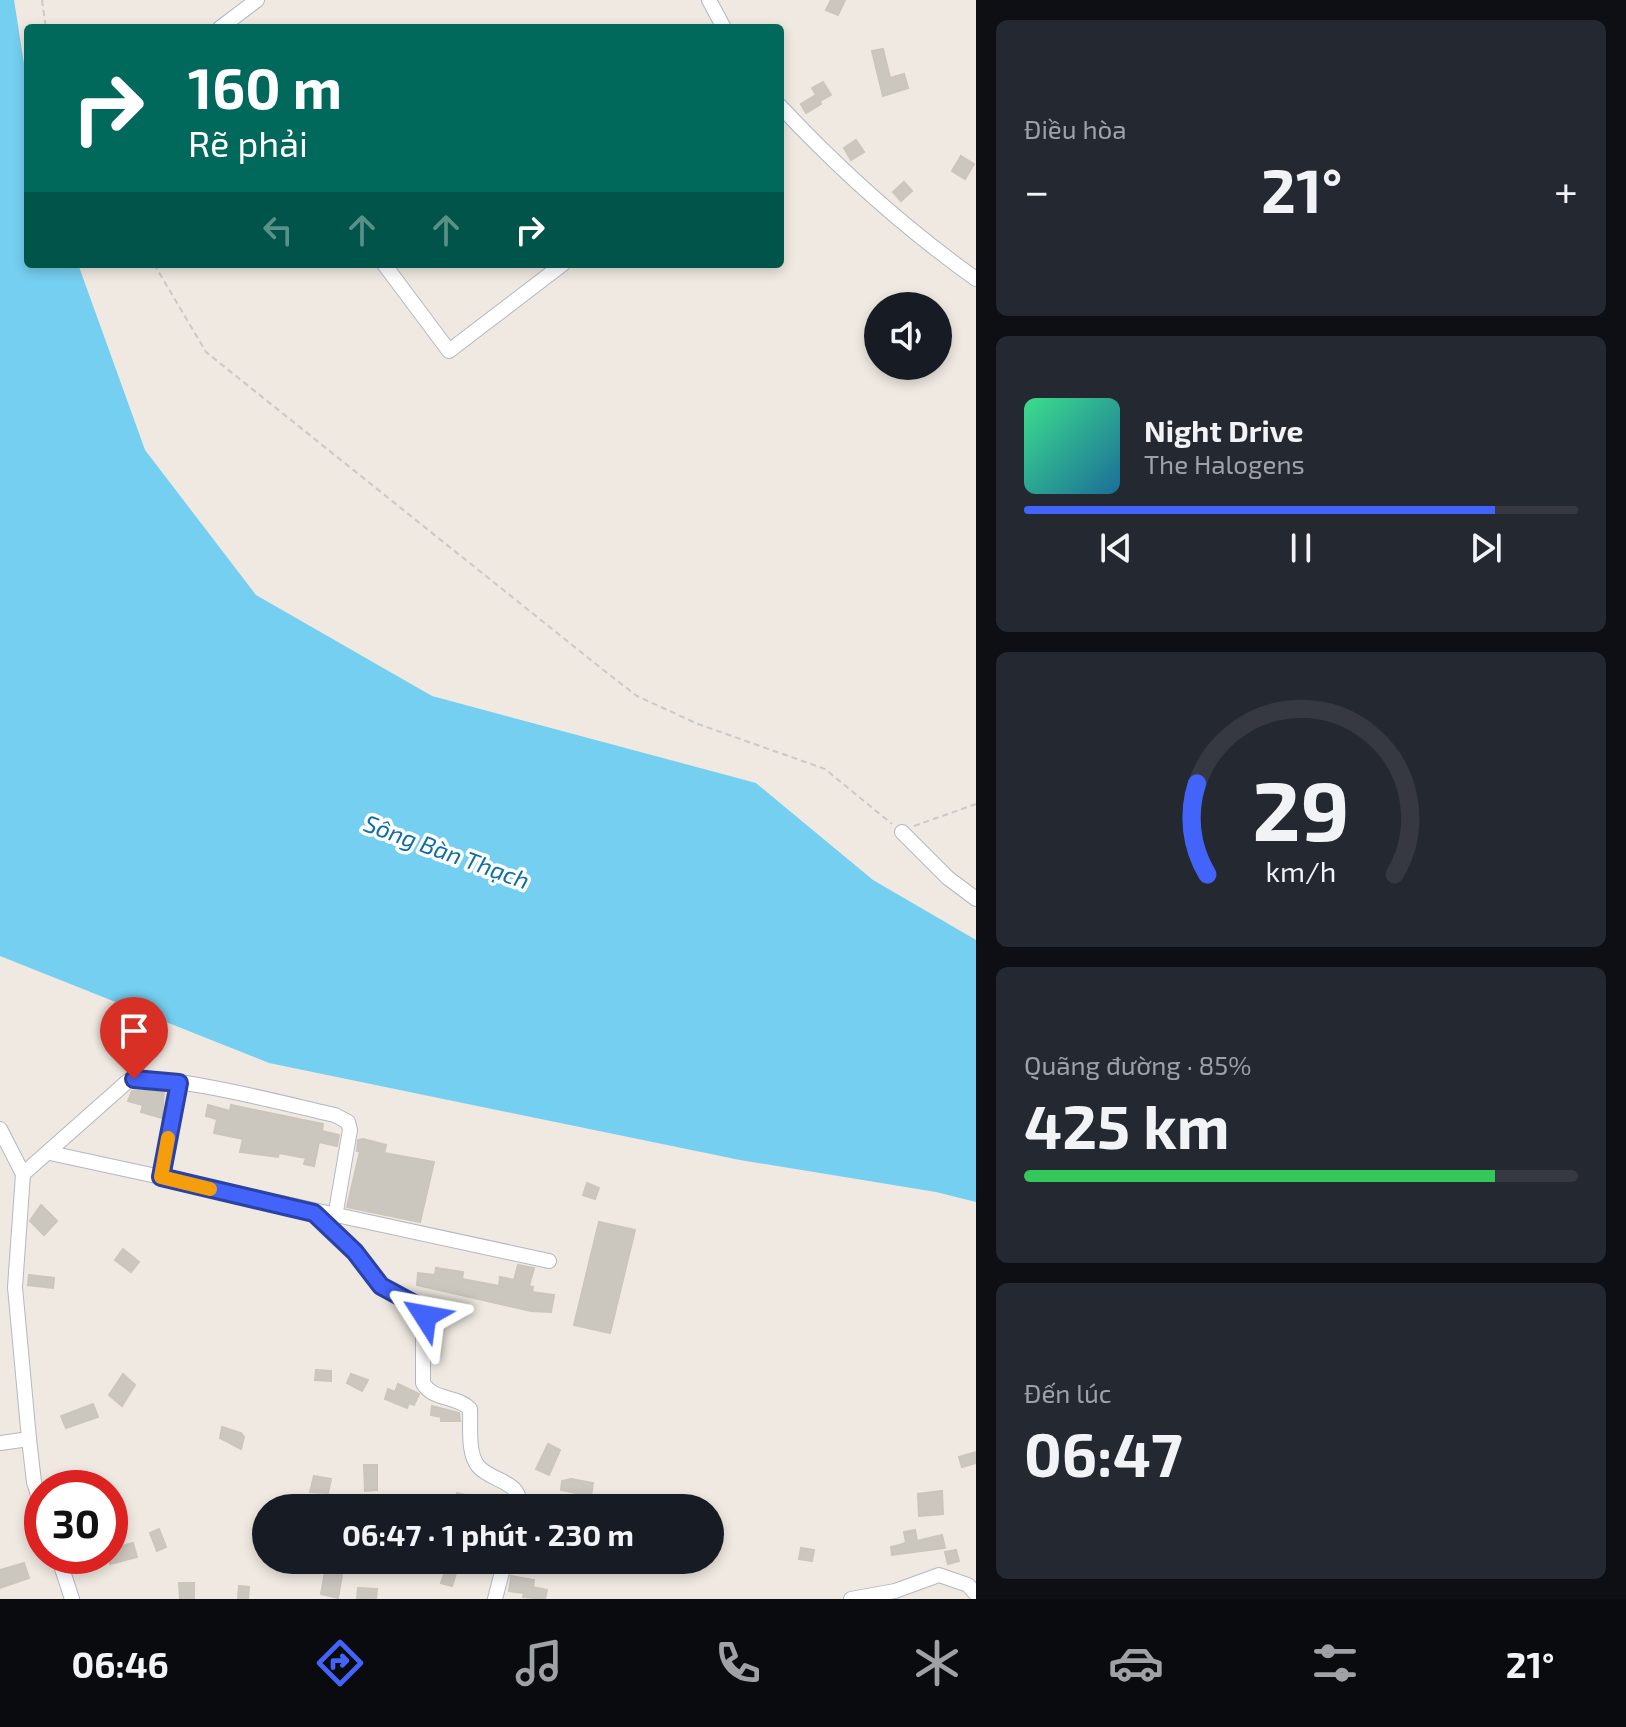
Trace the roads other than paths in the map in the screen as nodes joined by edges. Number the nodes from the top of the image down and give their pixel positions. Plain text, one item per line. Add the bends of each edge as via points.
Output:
1 (257, 0) edge
2 (709, 0) edge
3 (225, 24) edge
4 (722, 24) edge
5 (784, 110) edge
6 (387, 268) edge
7 (558, 268) edge
8 (976, 279) edge
9 (902, 832) road end
10 (976, 899) edge
11 (179, 1083) junction
12 (0, 1129) edge
13 (50, 1153) junction
14 (23, 1174) junction
15 (161, 1177) junction
16 (314, 1213) junction
17 (335, 1217) junction
18 (549, 1261) dead end
19 (29, 1439) junction
20 (0, 1443) edge
21 (33, 1470) edge
22 (518, 1494) edge
23 (64, 1574) edge
24 (501, 1574) edge
25 (976, 1594) edge
26 (72, 1599) edge
27 (495, 1599) edge
28 (851, 1599) edge

1 - 3 street
2 - 4 street
5 - 8 street via 853,182
6 - 7 street via 449,351
9 - 10 street
11 - 13 street via 128,1081
11 - 15 street
11 - 17 street via 348,1122
12 - 14 street
13 - 14 street
13 - 15 street
14 - 19 street via 15,1287
15 - 16 street
16 - 17 street
16 - 22 street via 381,1286 423,1310 423,1383 432,1394 470,1409 477,1465
17 - 18 street
19 - 20 street
19 - 21 street
23 - 26 street
24 - 27 street
25 - 28 street via 968,1585 939,1575

